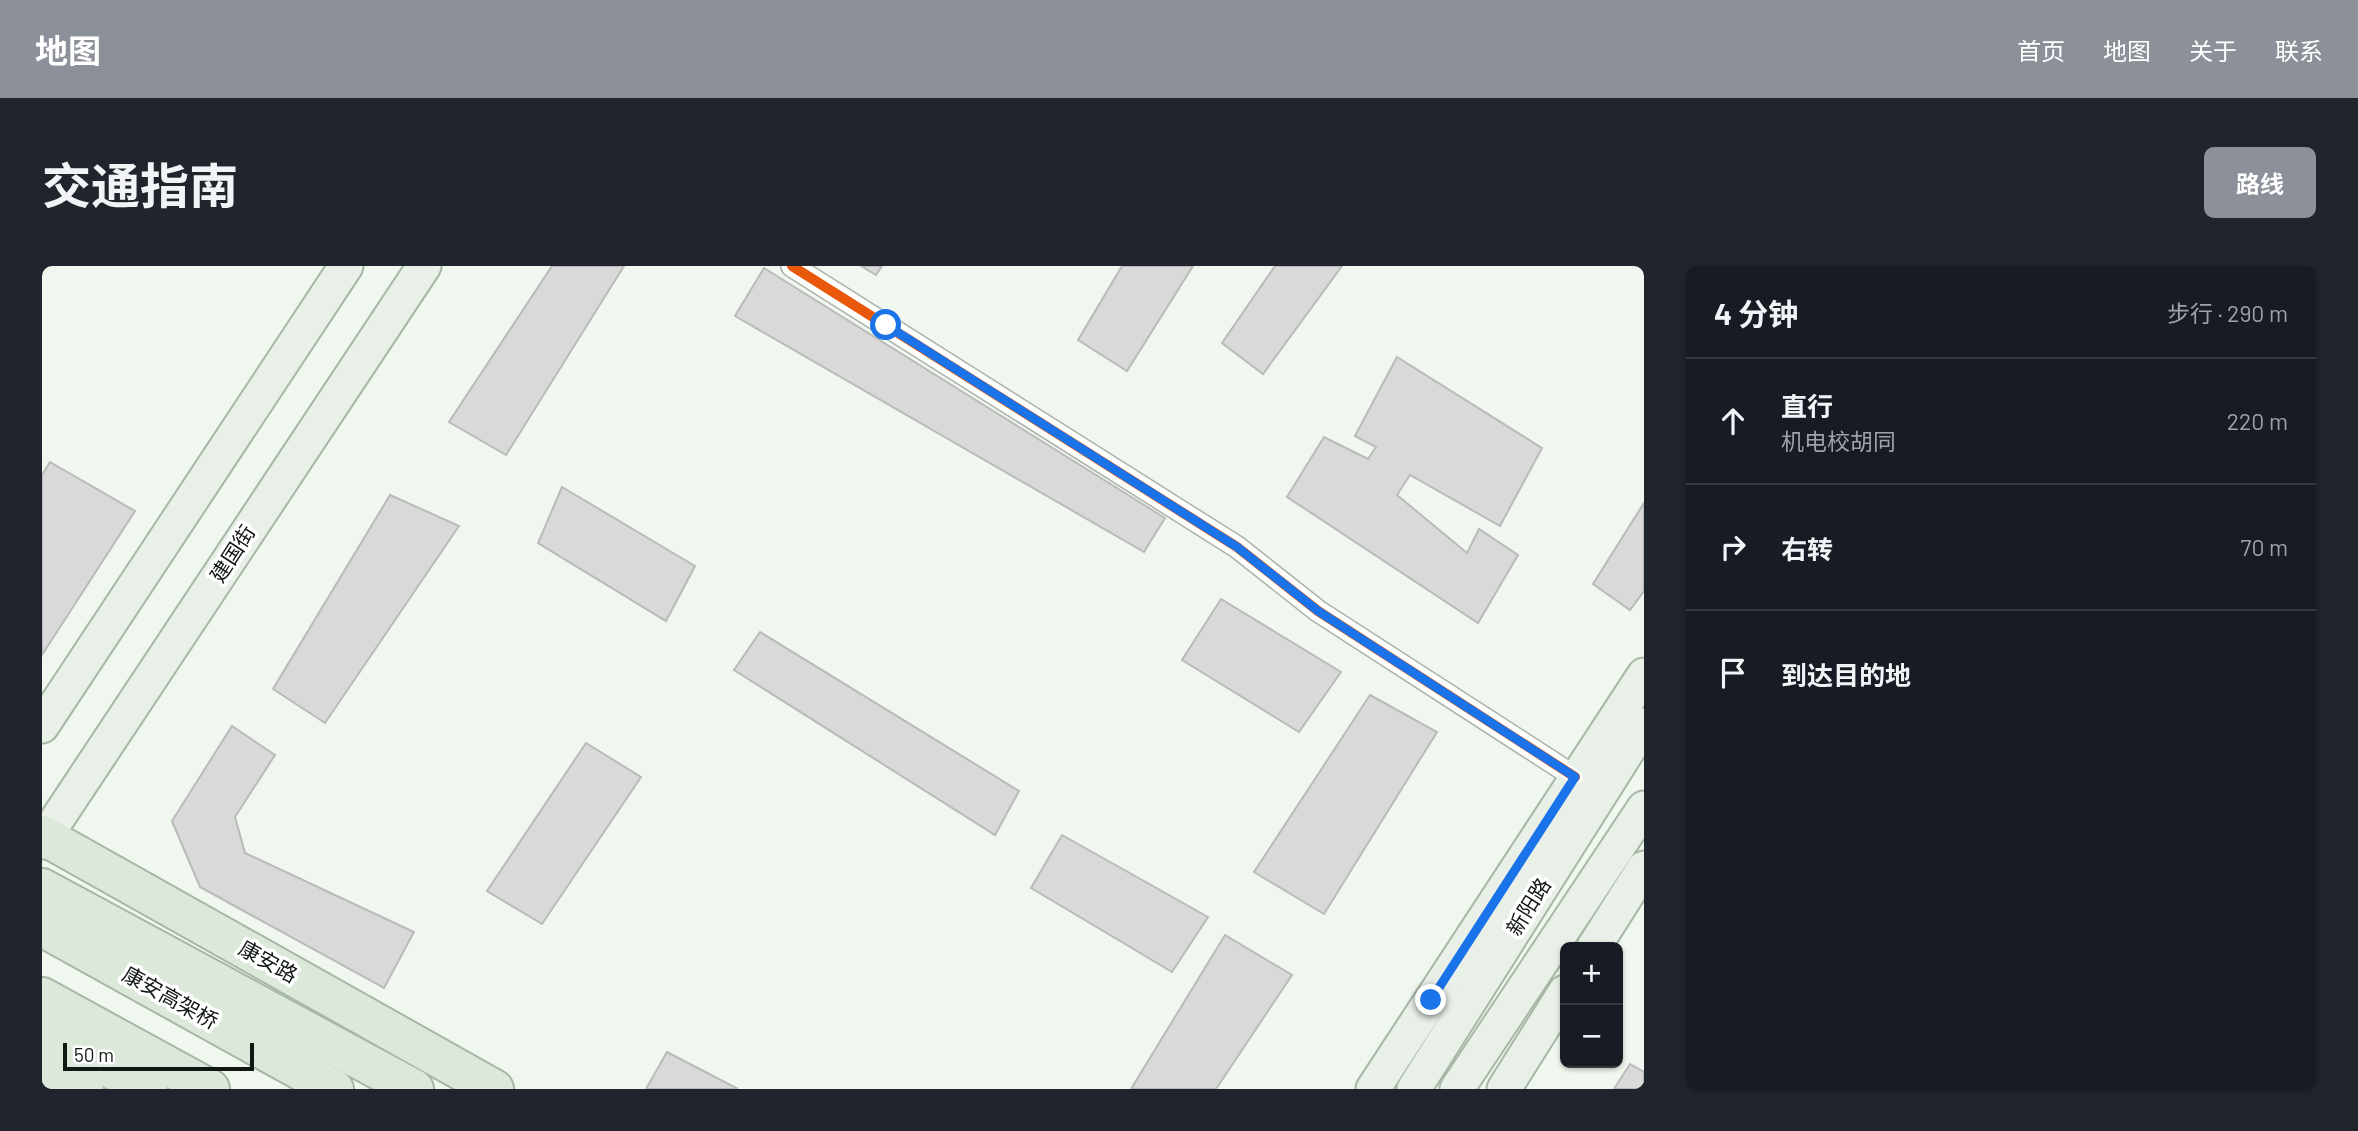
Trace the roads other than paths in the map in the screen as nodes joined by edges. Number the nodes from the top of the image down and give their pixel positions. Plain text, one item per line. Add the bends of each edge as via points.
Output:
1 (346, 266) edge
2 (424, 266) edge
3 (792, 266) edge
4 (1644, 675) edge
5 (1644, 725) edge
6 (42, 726) edge
7 (1575, 777) junction
8 (1644, 808) edge
9 (43, 838) edge
10 (1644, 868) edge
11 (42, 888) edge
12 (42, 928) edge
13 (1597, 942) edge
14 (42, 997) edge
15 (1560, 1000) edge
16 (42, 1031) edge
17 (42, 1066) edge
18 (84, 1089) edge
19 (148, 1089) edge
20 (210, 1089) edge
21 (334, 1089) edge
22 (414, 1089) edge
23 (494, 1089) edge
24 (1373, 1089) edge
25 (1414, 1089) edge
26 (1457, 1089) edge
27 (1504, 1089) edge

1 - 6 main road
2 - 9 main road, 建国街
3 - 7 street via 1237,547 1318,611
4 - 7 main road
5 - 25 main road, 新阳路
7 - 24 main road
8 - 26 main road, 新阳路
9 - 23 highway, 康安路
10 - 13 main road
11 - 22 highway
12 - 21 highway, 康安高架桥
14 - 20 highway
15 - 27 main road
16 - 19 highway
17 - 18 highway

